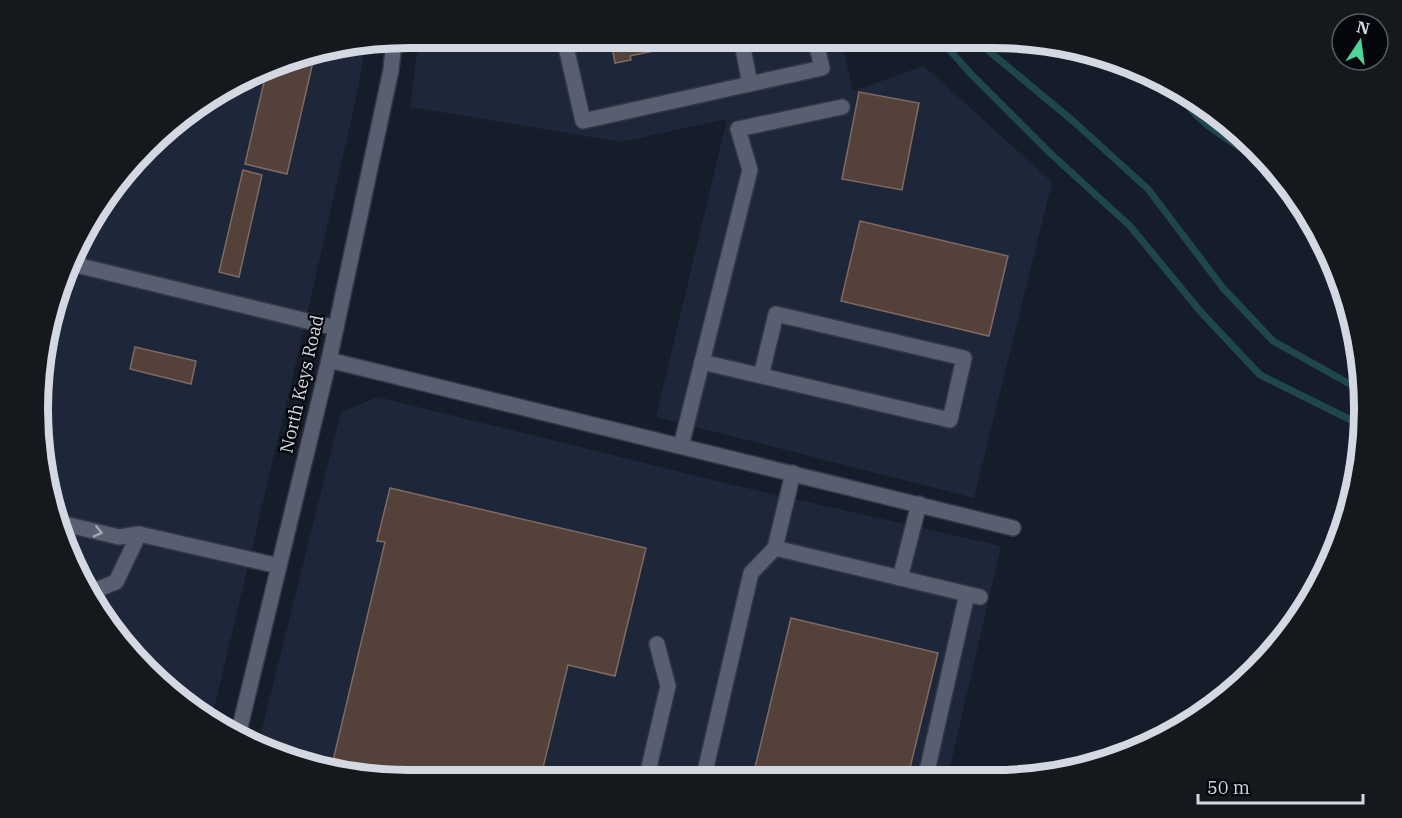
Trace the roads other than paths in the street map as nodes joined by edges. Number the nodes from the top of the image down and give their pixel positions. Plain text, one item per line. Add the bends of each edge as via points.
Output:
1 (566, 48) edge
2 (743, 48) edge
3 (817, 48) edge
4 (393, 49) edge
5 (750, 84) junction
6 (842, 107) dead end
7 (78, 265) edge
8 (336, 328) junction
9 (328, 360) junction
10 (702, 362) junction
11 (761, 376) junction
12 (681, 446) junction
13 (793, 473) junction
14 (919, 504) junction
15 (67, 525) edge
16 (1013, 528) dead end
17 (140, 534) junction
18 (775, 548) junction
19 (279, 566) junction
20 (900, 578) junction
21 (96, 590) edge
22 (657, 644) dead end
23 (240, 728) edge
24 (648, 770) edge
25 (705, 770) edge
26 (927, 770) edge

1 - 5 street via 583,122
2 - 5 street
3 - 5 street via 822,69
4 - 8 street, North Keys Road
6 - 10 street via 738,129 750,170
7 - 8 street
8 - 9 street, North Keys Road
9 - 12 street
9 - 19 street, North Keys Road
10 - 11 street
10 - 12 street
11 - 11 street via 950,420 964,358 776,314
12 - 13 street
13 - 14 street
13 - 18 street
14 - 16 street
14 - 20 street
15 -> 17 street via 119,537
17 - 19 street
17 - 21 street via 116,582
18 - 20 street
18 - 25 street via 751,573
19 - 23 street, North Keys Road
20 - 26 street via 974,596
22 - 24 street via 668,686

